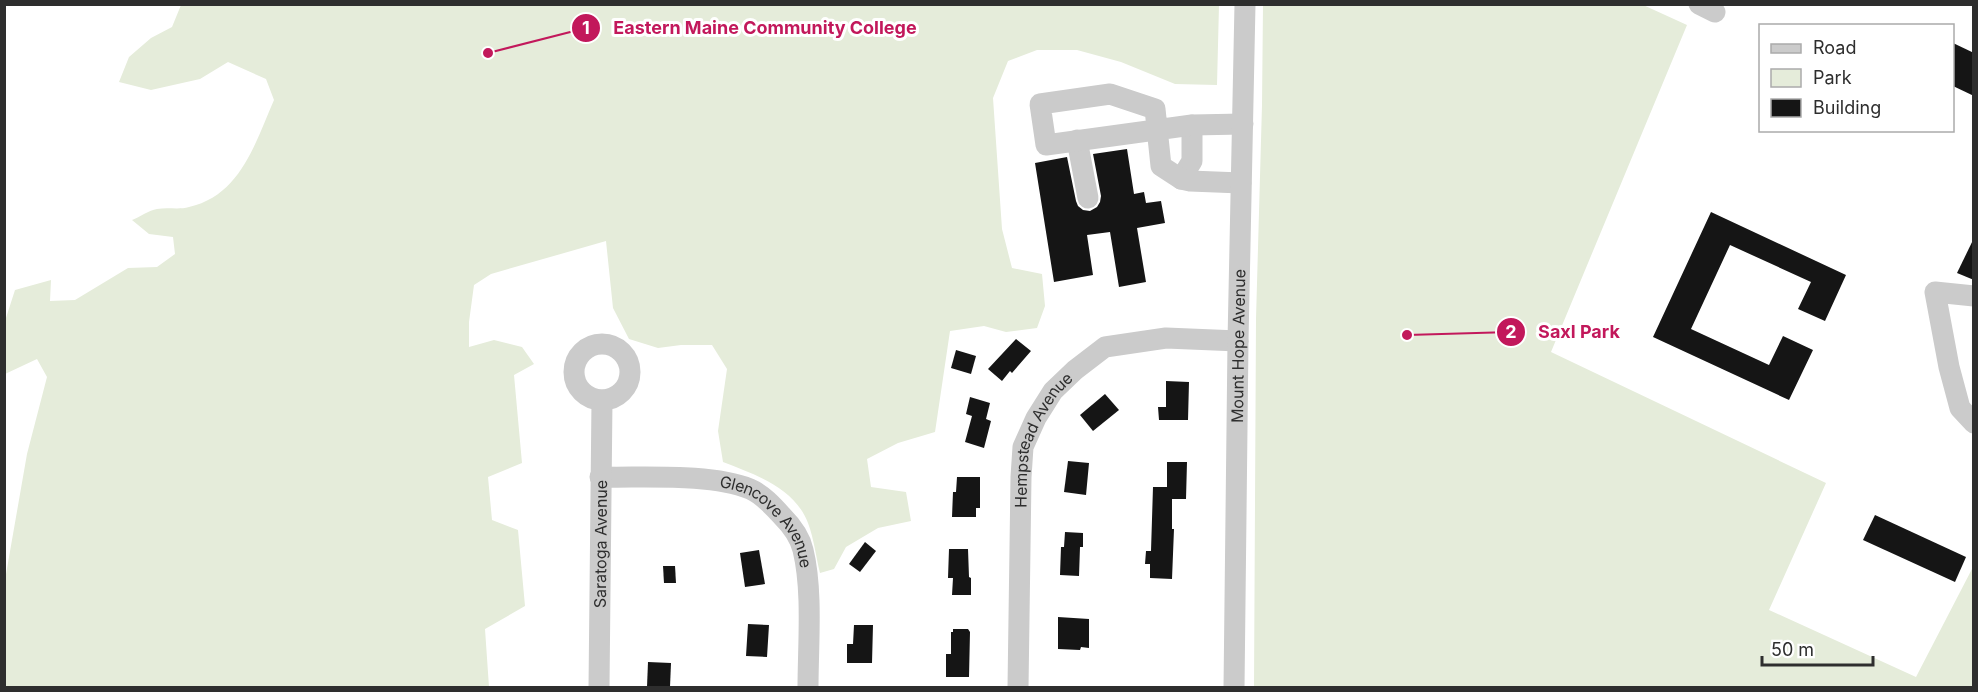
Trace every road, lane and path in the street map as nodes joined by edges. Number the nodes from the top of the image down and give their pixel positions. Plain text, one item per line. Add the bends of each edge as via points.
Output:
1 (1245, 4) edge
2 (1192, 124) junction
3 (1243, 124) junction
4 (1157, 128) junction
5 (1077, 140) junction
6 (1181, 179) junction
7 (1241, 183) junction
8 (1088, 198) dead end
9 (1974, 297) edge
10 (1238, 341) junction
11 (602, 400) dead end
12 (1974, 423) edge
13 (600, 477) junction
14 (598, 687) edge
15 (808, 687) edge
16 (1018, 687) edge
17 (1234, 687) edge

1 - 3 street, Mount Hope Avenue
2 - 3 street
2 - 4 street
2 - 6 street via 1192,161
3 - 7 street, Mount Hope Avenue
4 - 5 street
4 - 5 street via 1155,108 1110,94 1040,104 1046,145
4 - 6 street via 1161,166
5 - 8 street
6 - 7 street
7 - 10 street, Mount Hope Avenue
9 - 12 street via 1935,292 1960,408
10 - 16 street, Hempstead Avenue via 1166,338 1105,347 1053,391 1023,447
10 - 17 street, Mount Hope Avenue
11 - 13 street, Saratoga Avenue
13 - 14 street, Saratoga Avenue
13 - 15 street, Glencove Avenue via 713,479 752,490 776,510 799,539 803,551 808,590

